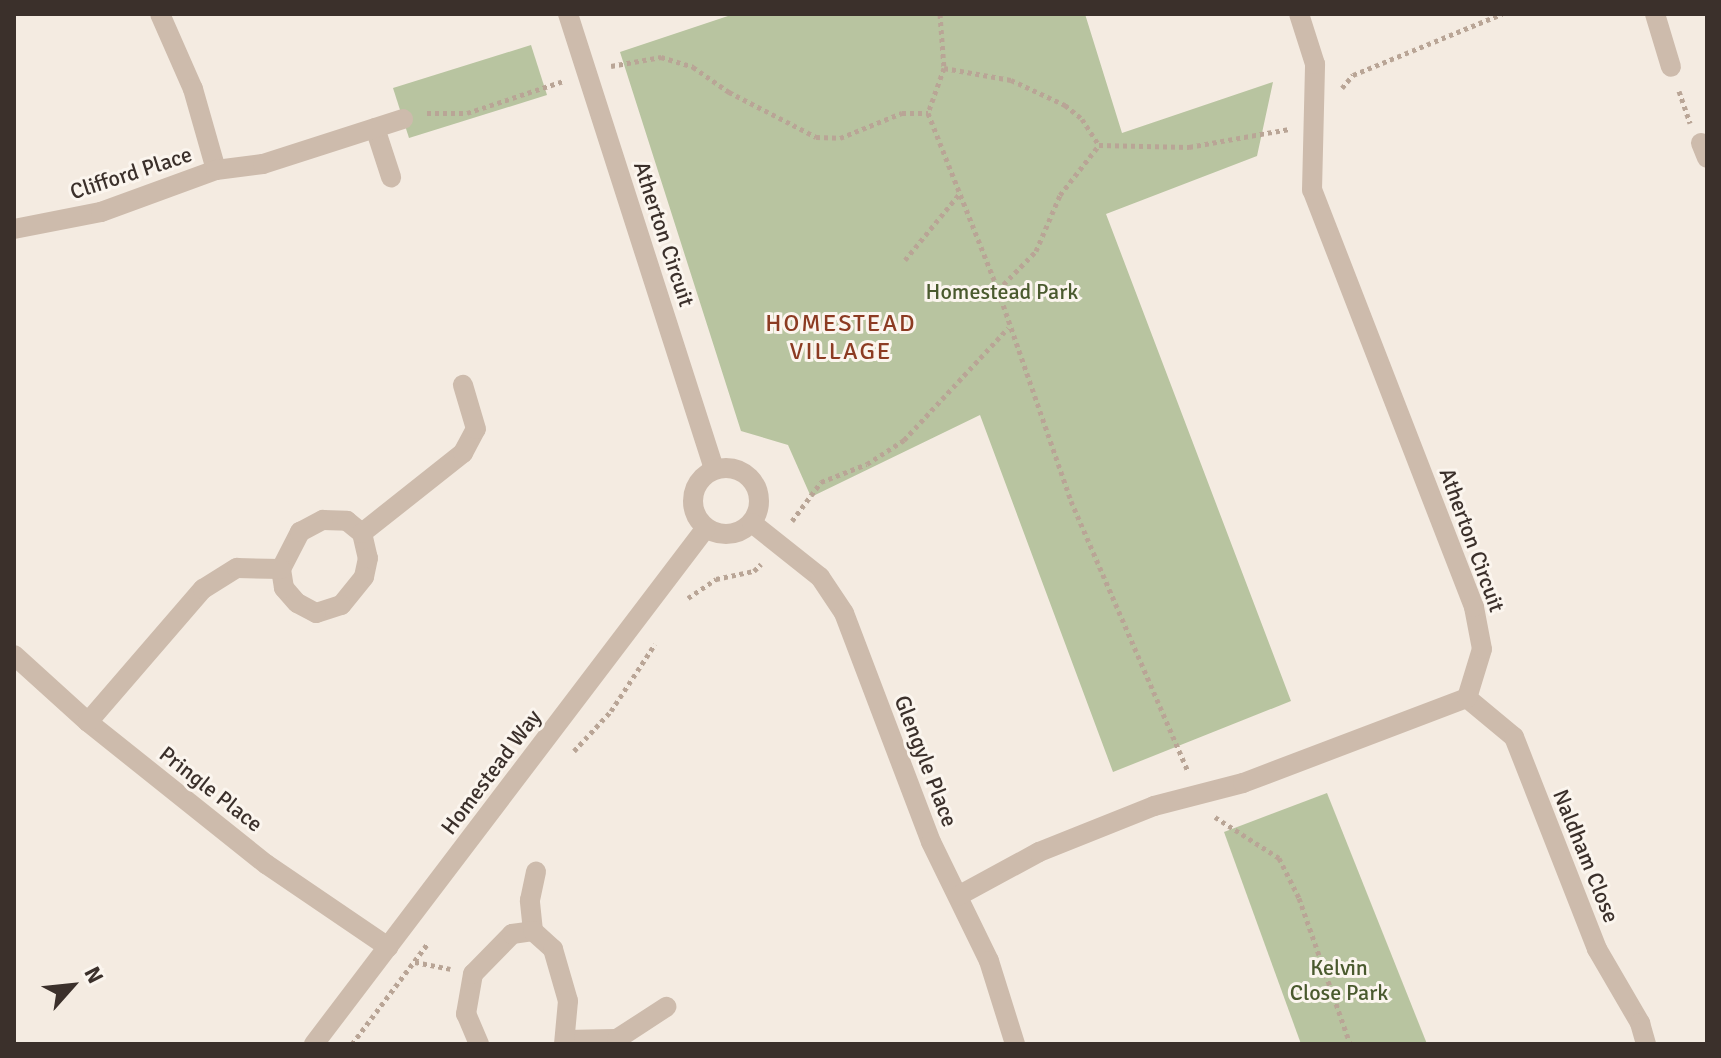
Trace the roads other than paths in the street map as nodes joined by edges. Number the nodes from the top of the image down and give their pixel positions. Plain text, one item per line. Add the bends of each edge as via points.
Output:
1 (160, 14) edge
2 (568, 14) edge
3 (1299, 14) edge
4 (1655, 14) edge
5 (1671, 67) road end
6 (403, 119) road end
7 (375, 128) junction
8 (216, 170) junction
9 (391, 177) dead end
10 (14, 229) edge
11 (463, 385) dead end
12 (714, 468) junction
13 (752, 523) junction
14 (705, 529) junction
15 (362, 533) junction
16 (281, 569) junction
17 (14, 655) edge
18 (1467, 698) junction
19 (88, 722) junction
20 (536, 872) dead end
21 (958, 896) junction
22 (533, 931) junction
23 (388, 947) junction
24 (666, 1007) dead end
25 (564, 1042) edge
26 (314, 1044) edge
27 (479, 1044) edge
28 (1015, 1044) edge
29 (1646, 1044) edge

1 - 8 street, Clifford Place via 193,89
2 - 12 street, Atherton Circuit
3 - 18 street, Atherton Circuit via 1315,64 1312,190 1474,607 1482,649
4 - 5 street
6 - 7 street, Clifford Place
7 - 8 street, Clifford Place via 263,164
7 - 9 street
8 - 10 street, Clifford Place via 101,212
11 - 15 street via 476,429 463,453
12 - 13 street via 739,469 755,483 760,506
12 - 14 street via 694,487 693,510
13 - 14 street via 731,535
13 - 21 street, Glengyle Place via 820,577 844,613 931,842
14 - 23 street, Homestead Way
15 - 16 street via 347,521 323,520 300,532
15 - 16 street via 368,558 364,577 341,605 316,613 297,603 284,588
16 - 19 street via 237,568 203,589
17 - 19 street, Pringle Place
18 - 21 street via 1039,852
18 - 29 street, Naldham Close via 1514,737 1597,949 1640,1023
19 - 23 street, Pringle Place via 266,864
20 - 22 street via 530,900
21 - 28 street, Glengyle Place via 989,961
22 - 25 street via 553,949 568,1001
22 - 27 street via 512,934 473,974 466,1014
23 - 26 street, Homestead Way
24 - 25 street via 617,1039

